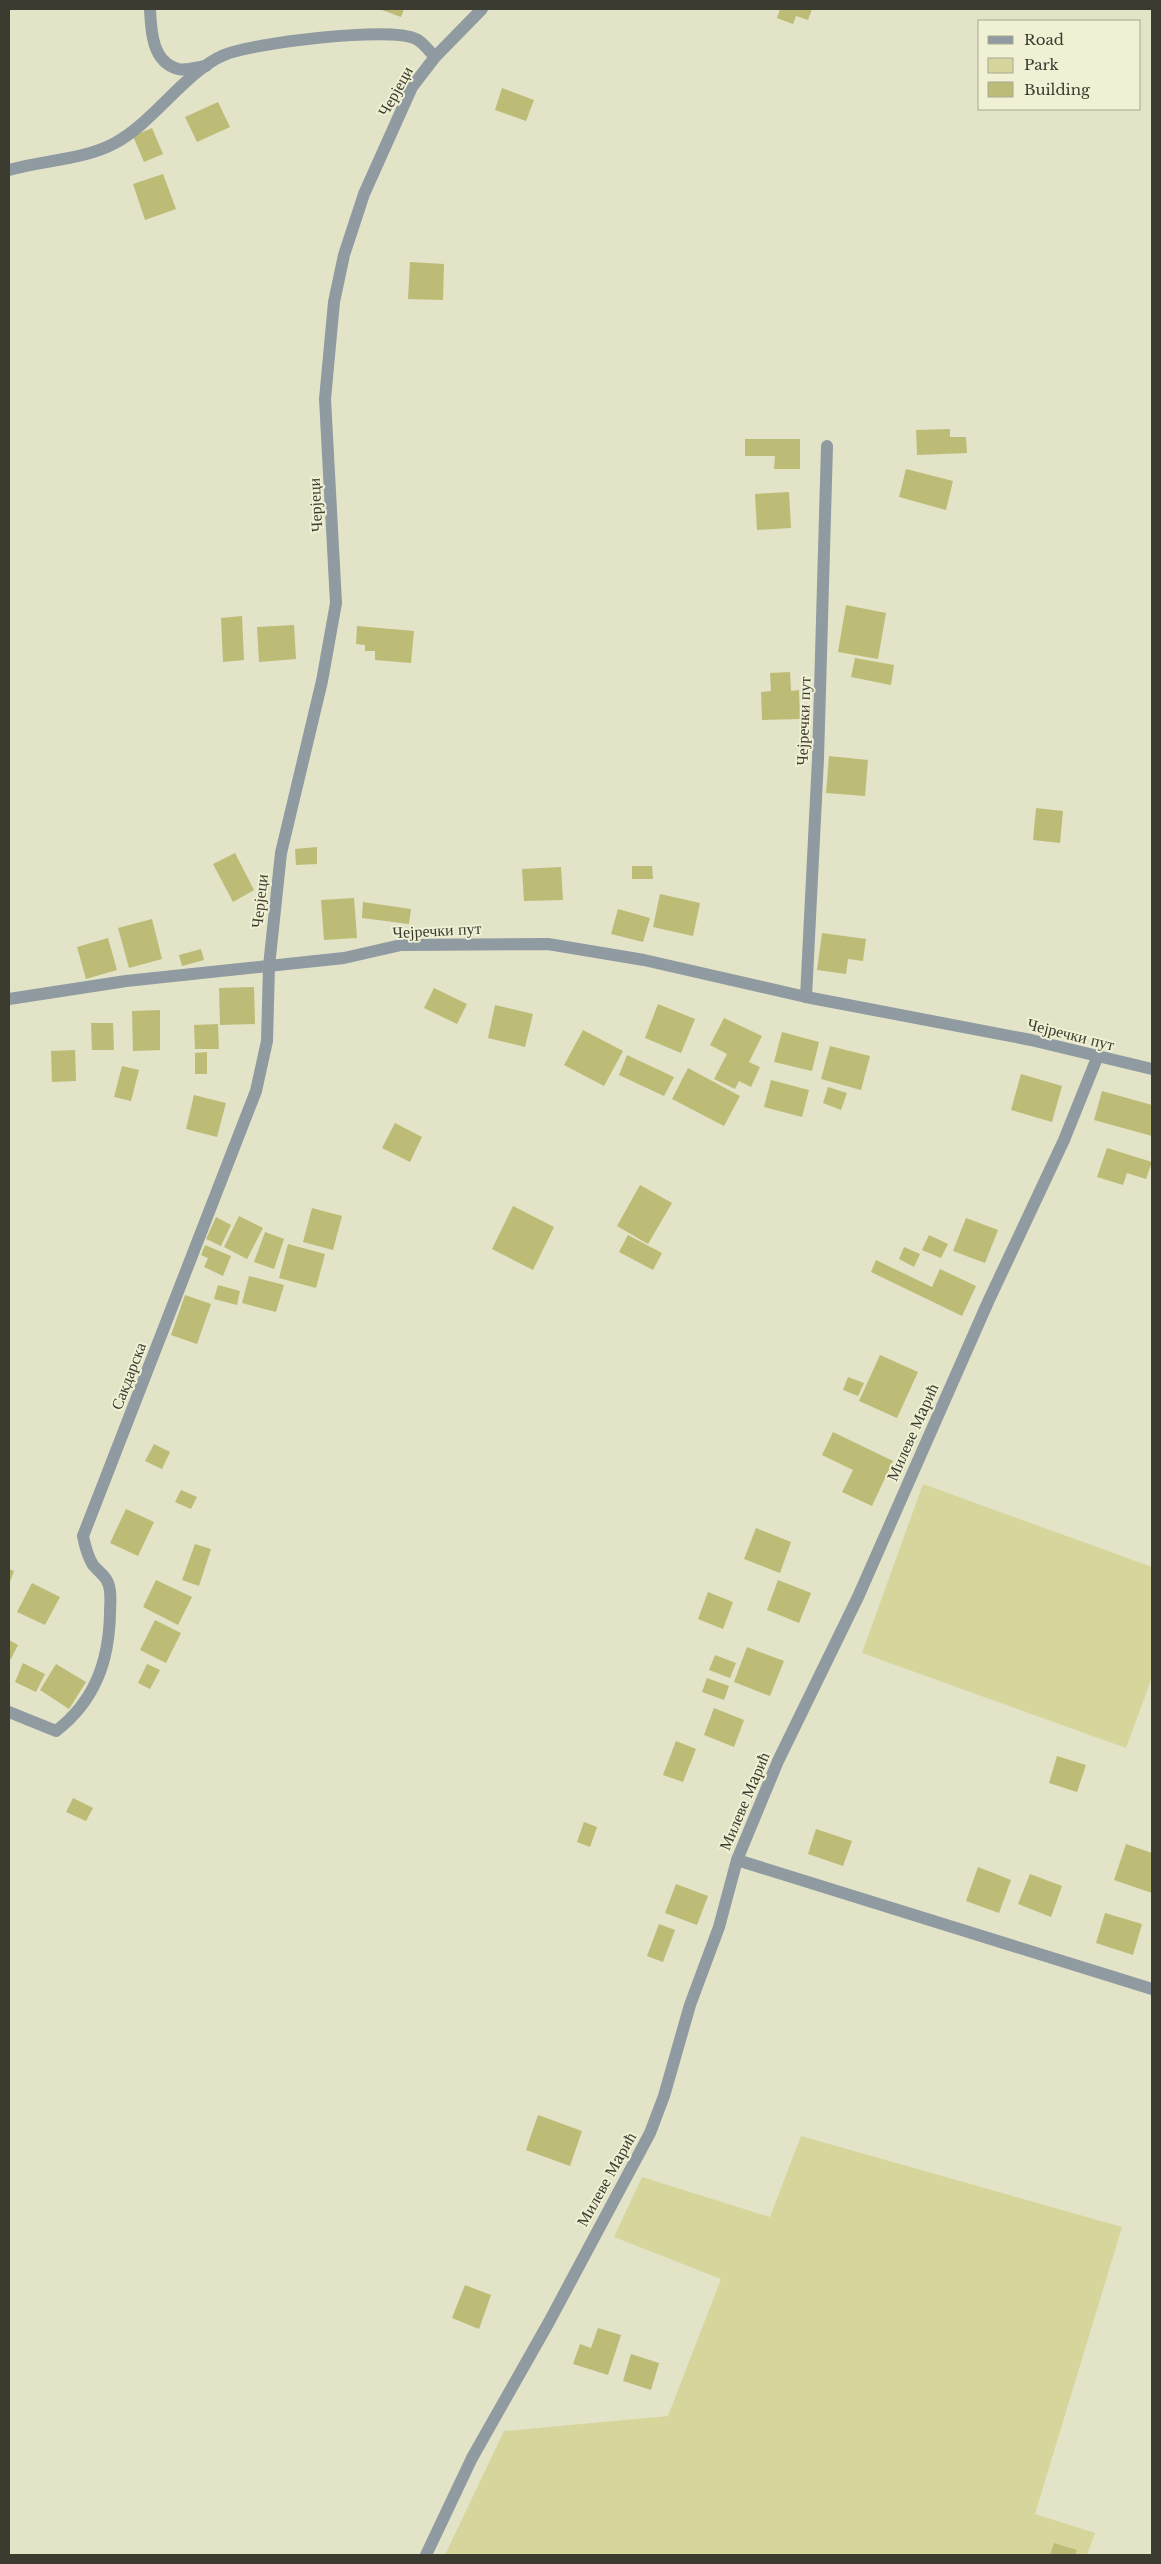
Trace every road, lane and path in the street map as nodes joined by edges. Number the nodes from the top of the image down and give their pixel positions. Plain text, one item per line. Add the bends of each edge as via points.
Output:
1 (150, 9) edge
2 (482, 9) edge
3 (435, 57) junction
4 (206, 66) junction
5 (9, 170) edge
6 (827, 446) dead end
7 (269, 966) junction
8 (806, 996) junction
9 (9, 999) edge
10 (1097, 1058) junction
11 (1152, 1070) edge
12 (9, 1712) edge
13 (736, 1860) junction
14 (1152, 1988) edge
15 (426, 2555) edge

1 - 4 street, Черјеци via 155,49 166,62 179,70
2 - 3 street, Черјеци
3 - 4 street, Черјеци via 417,39 399,34 369,33 253,47 224,55
3 - 7 street, Черјеци via 412,87 364,194 344,255 334,302 325,399 336,602 322,681 281,853
4 - 5 street, Черјеци via 130,135 114,144 90,153
6 - 8 street, Чејречки пут via 818,759
7 - 8 street, Чејречки пут via 344,958 400,945 548,944 644,960
7 - 9 street, Чејречки пут via 126,981
7 - 12 street, Сакдарска via 267,1041 256,1091 82,1536 93,1565 108,1581 110,1593 110,1641 102,1668 78,1710 56,1731
8 - 10 street, Чејречки пут via 1031,1040
10 - 11 street, Чејречки пут
10 - 13 street, Милеве Мaрић via 1064,1140 988,1302 858,1597 778,1761
13 - 14 street
13 - 15 street, Милеве Мaрић via 719,1928 690,2004 650,2133 472,2458

